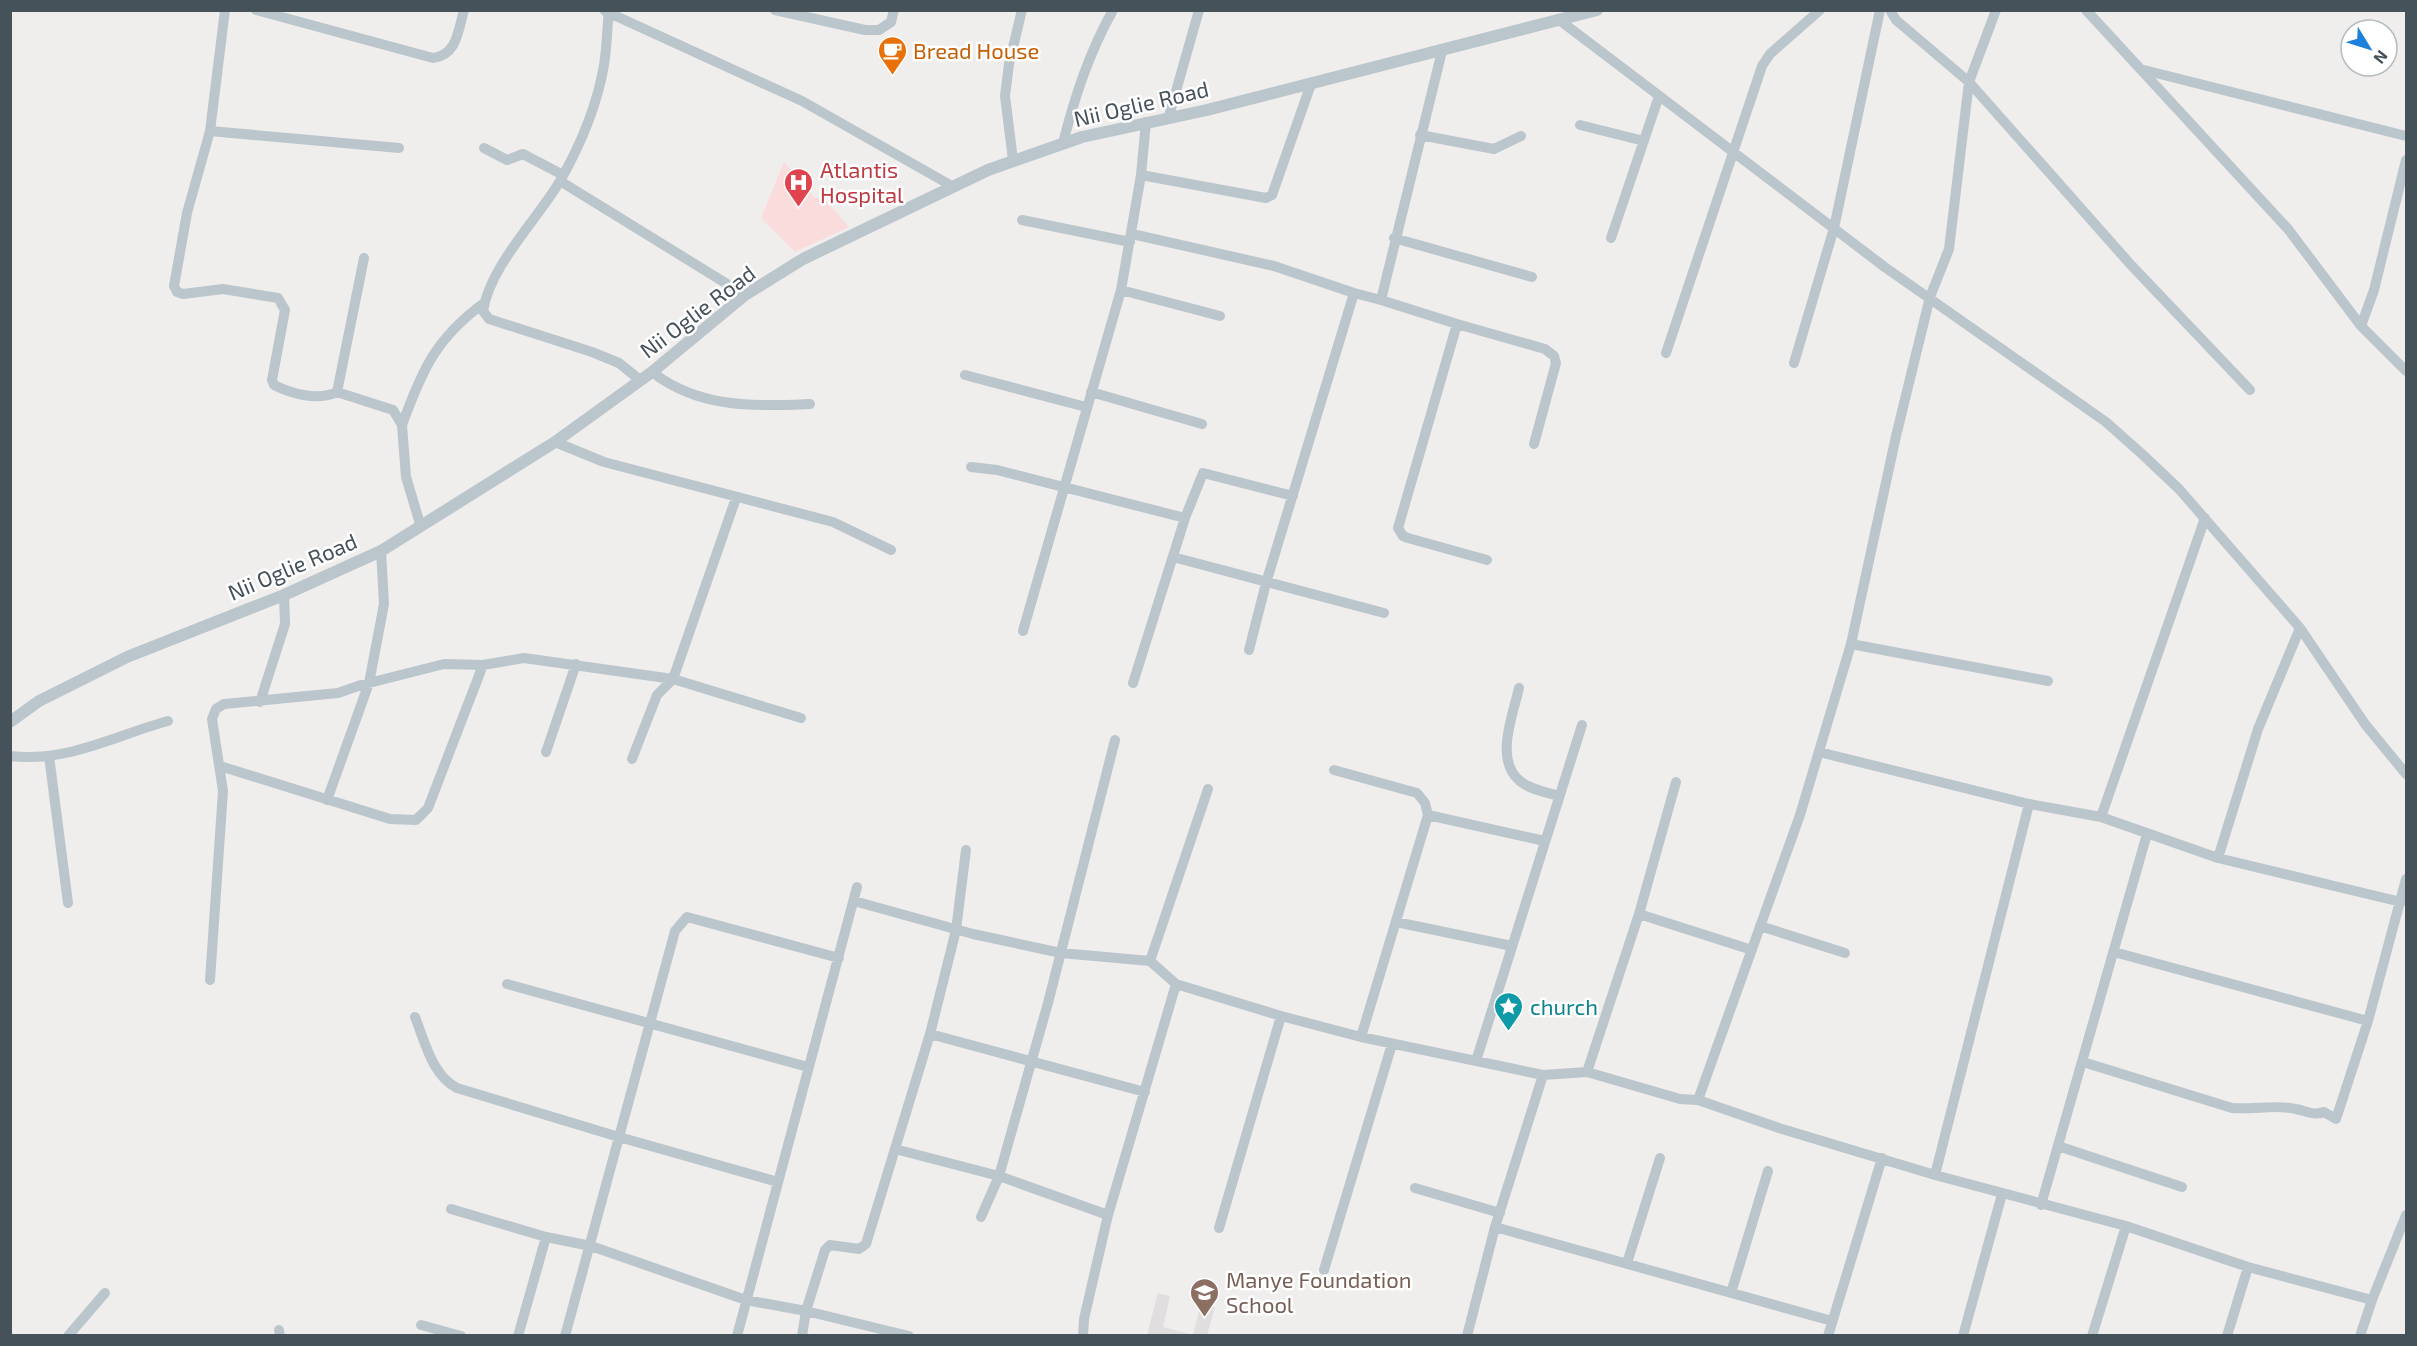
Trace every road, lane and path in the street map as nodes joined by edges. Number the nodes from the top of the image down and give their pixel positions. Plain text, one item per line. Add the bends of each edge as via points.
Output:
1 (225, 10) edge
2 (256, 10) edge
3 (464, 10) edge
4 (775, 10) edge
5 (894, 10) edge
6 (1022, 10) edge
7 (1113, 10) edge
8 (1199, 10) edge
9 (1548, 10) edge
10 (1597, 10) edge
11 (1820, 10) edge
12 (1880, 10) edge
13 (1890, 10) edge
14 (1996, 10) edge
15 (2086, 10) edge
16 (607, 11) edge
17 (1558, 20) junction
18 (1442, 51) junction
19 (2140, 69) junction
20 (1969, 82) junction
21 (1311, 84) junction
22 (1659, 96) junction
23 (1169, 116) junction
24 (1146, 122) junction
25 (1580, 125) dead end
26 (210, 131) junction
27 (1420, 135) junction
28 (1521, 136) dead end
29 (2406, 136) edge
30 (1644, 141) junction
31 (1063, 143) junction
32 (399, 148) dead end
33 (484, 148) dead end
34 (1732, 150) junction
35 (1013, 160) junction
36 (2406, 160) edge
37 (1141, 175) junction
38 (561, 178) junction
39 (952, 186) junction
40 (1022, 220) dead end
41 (1834, 228) junction
42 (1131, 238) junction
43 (1394, 238) junction
44 (1611, 238) dead end
45 (364, 258) dead end
46 (1532, 277) dead end
47 (1121, 290) junction
48 (1354, 294) junction
49 (745, 295) junction
50 (1930, 297) junction
51 (1381, 300) junction
52 (484, 303) junction
53 (1220, 316) dead end
54 (1457, 324) junction
55 (2361, 326) junction
56 (1666, 353) dead end
57 (1794, 363) dead end
58 (2406, 371) edge
59 (652, 372) junction
60 (965, 375) dead end
61 (640, 380) junction
62 (2250, 390) dead end
63 (337, 392) junction
64 (1091, 392) junction
65 (810, 404) dead end
66 (1086, 407) junction
67 (1202, 424) dead end
68 (402, 425) junction
69 (555, 442) junction
70 (1534, 444) dead end
71 (971, 467) dead end
72 (1064, 486) junction
73 (1293, 496) junction
74 (736, 498) junction
75 (1185, 518) junction
76 (2205, 518) junction
77 (421, 527) junction
78 (891, 550) dead end
79 (381, 551) junction
80 (1173, 557) junction
81 (1487, 560) dead end
82 (1266, 583) junction
83 (284, 594) junction
84 (1384, 613) dead end
85 (2300, 628) junction
86 (1023, 631) dead end
87 (1851, 644) junction
88 (1249, 650) dead end
89 (576, 664) junction
90 (483, 665) junction
91 (673, 679) junction
92 (2048, 681) dead end
93 (369, 682) junction
94 (1133, 683) dead end
95 (1519, 688) dead end
96 (260, 702) junction
97 (801, 718) dead end
98 (168, 721) dead end
99 (10, 722) edge
100 (1582, 725) dead end
101 (1114, 740) dead end
102 (546, 752) dead end
103 (1819, 752) junction
104 (10, 756) edge
105 (50, 756) junction
106 (632, 759) dead end
107 (220, 766) junction
108 (1334, 770) dead end
109 (2406, 774) edge
110 (1676, 782) dead end
111 (1208, 789) dead end
112 (1559, 796) junction
113 (327, 800) junction
114 (2029, 804) junction
115 (1428, 815) junction
116 (2101, 817) junction
117 (2147, 834) junction
118 (1545, 841) junction
119 (966, 850) dead end
120 (2218, 858) junction
121 (2406, 879) edge
122 (857, 887) dead end
123 (854, 902) junction
124 (2401, 902) junction
125 (68, 903) dead end
126 (1639, 914) junction
127 (1395, 922) junction
128 (1760, 926) junction
129 (956, 930) junction
130 (1512, 946) junction
131 (1752, 950) junction
132 (2114, 951) junction
133 (1060, 953) junction
134 (1845, 953) dead end
135 (838, 958) junction
136 (1150, 961) junction
137 (210, 980) dead end
138 (507, 984) dead end
139 (1176, 984) junction
140 (1281, 1016) junction
141 (415, 1017) dead end
142 (2368, 1021) junction
143 (648, 1026) junction
144 (930, 1034) junction
145 (1361, 1037) junction
146 (1392, 1044) junction
147 (1476, 1061) junction
148 (2083, 1062) junction
149 (1031, 1063) junction
150 (808, 1067) junction
151 (1587, 1071) junction
152 (1544, 1075) junction
153 (1145, 1092) junction
154 (1698, 1100) junction
155 (619, 1137) junction
156 (2058, 1146) junction
157 (895, 1149) junction
158 (1660, 1158) dead end
159 (1882, 1158) junction
160 (1768, 1171) dead end
161 (1935, 1175) junction
162 (999, 1176) junction
163 (778, 1182) junction
164 (2182, 1187) dead end
165 (1415, 1188) dead end
166 (2002, 1194) junction
167 (2041, 1205) junction
168 (451, 1209) dead end
169 (1500, 1213) junction
170 (1108, 1215) junction
171 (2406, 1215) edge
172 (981, 1217) dead end
173 (2126, 1226) junction
174 (1495, 1227) junction
175 (1219, 1228) dead end
176 (546, 1237) junction
177 (591, 1246) junction
178 (1627, 1263) junction
179 (2248, 1267) junction
180 (1324, 1270) dead end
181 (105, 1293) dead end
182 (1731, 1293) junction
183 (746, 1300) junction
184 (2372, 1300) junction
185 (806, 1311) junction
186 (1832, 1321) junction
187 (421, 1325) dead end
188 (68, 1335) edge
189 (461, 1335) edge
190 (518, 1335) edge
191 (565, 1335) edge
192 (737, 1335) edge
193 (802, 1335) edge
194 (909, 1335) edge
195 (1083, 1335) edge
196 (1467, 1335) edge
197 (1828, 1335) edge
198 (1963, 1335) edge
199 (2092, 1335) edge
200 (2227, 1335) edge
201 (2360, 1335) edge

1 - 26 street
2 - 3 street via 433,58 444,57 453,49
4 - 5 street via 879,30 891,22
6 - 35 street via 1005,96
7 - 31 street via 1076,91
8 - 23 street
9 - 17 street
10 - 17 street, Nii Oglie Road
11 - 34 street via 1762,66
12 - 41 street
13 - 20 street via 1896,20
14 - 20 street
15 - 19 street
16 - 38 street via 598,93 583,135
16 - 39 street via 802,100
17 - 18 street, Nii Oglie Road
17 - 22 street
18 - 21 street, Nii Oglie Road
18 - 27 street
19 - 29 street
19 - 55 street via 2288,229
20 - 50 street via 1949,249
20 - 62 street via 2131,265
21 - 23 street, Nii Oglie Road
21 - 37 street via 1272,195 1266,198
22 - 30 street
22 - 34 street
23 - 24 street, Nii Oglie Road
24 - 31 street, Nii Oglie Road
24 - 37 street
25 - 30 street
26 - 32 street
26 - 63 street via 187,213 174,286 183,294 224,289 278,298 285,310 274,385 314,396
27 - 28 street via 1494,149
27 - 43 street
30 - 44 street
31 - 35 street, Nii Oglie Road
33 - 38 street via 507,160 523,154
34 - 41 street
34 - 56 street
35 - 39 street, Nii Oglie Road
36 - 55 street via 2374,290
37 - 42 street
38 - 49 street
38 - 52 street via 490,287
39 - 49 street, Nii Oglie Road via 803,259
40 - 42 street
41 - 50 street
41 - 57 street
42 - 47 street
42 - 48 street via 1274,266
43 - 46 street
43 - 51 street
45 - 63 street
47 - 53 street
47 - 64 street
48 - 51 street
48 - 73 street
49 - 59 street, Nii Oglie Road
50 - 76 street via 2106,422
50 - 87 street
51 - 54 street
52 - 61 street via 483,311 489,319 592,352 618,363
52 - 68 street via 458,322 423,370
54 - 70 street via 1545,349 1554,356 1556,363
54 - 81 street via 1398,528 1408,538
55 - 58 street
59 - 61 street, Nii Oglie Road
59 - 65 street via 697,398 754,406
60 - 66 street
61 - 69 street, Nii Oglie Road
63 - 68 street via 393,410
64 - 66 street
64 - 67 street
66 - 72 street
68 - 77 street via 406,477
69 - 74 street via 604,462
69 - 77 street, Nii Oglie Road
71 - 72 street
72 - 75 street
72 - 86 street
73 - 75 street via 1203,472
73 - 82 street
74 - 78 street via 833,522
74 - 91 street
75 - 80 street
76 - 85 street
76 - 116 street
77 - 79 street, Nii Oglie Road
79 - 83 street, Nii Oglie Road
79 - 93 street via 384,604
80 - 82 street
80 - 94 street
82 - 84 street
82 - 88 street
83 - 96 street via 285,624
83 - 99 street, Nii Oglie Road via 127,657 39,701
85 - 109 street via 2365,724
85 - 120 street via 2258,729
87 - 92 street
87 - 103 street
89 - 90 street via 524,658
89 - 91 street
89 - 102 street
90 - 93 street via 444,664
90 - 113 street via 428,808 416,820 390,819
91 - 97 street
91 - 106 street via 657,695
93 - 96 street via 338,693
93 - 113 street
95 - 112 street via 1509,735 1510,770 1530,787
96 - 107 street via 224,704 216,709 212,719
98 - 105 street via 124,733 86,750
100 - 112 street
101 - 133 street
103 - 114 street
103 - 128 street
104 - 105 street
105 - 125 street
107 - 113 street
107 - 137 street via 223,791
108 - 115 street via 1418,793
110 - 126 street
111 - 136 street
112 - 118 street
114 - 116 street
114 - 161 street
115 - 118 street
115 - 127 street
116 - 117 street
117 - 120 street
117 - 132 street
118 - 130 street
119 - 129 street
120 - 124 street
121 - 124 street
122 - 123 street
123 - 129 street
123 - 135 street
124 - 142 street
126 - 131 street
126 - 151 street
127 - 130 street
127 - 145 street
128 - 131 street
128 - 134 street
129 - 133 street
129 - 144 street
130 - 147 street
131 - 154 street
132 - 142 street
132 - 148 street
133 - 136 street
133 - 149 street
135 - 143 street via 687,917 675,931
135 - 150 street
136 - 139 street
138 - 143 street
139 - 140 street
139 - 153 street
140 - 145 street
140 - 175 street
141 - 155 street via 438,1073 446,1082
142 - 148 street via 2336,1119 2324,1112 2317,1115 2284,1107 2232,1108
143 - 150 street
143 - 155 street
144 - 149 street
144 - 157 street
145 - 146 street
146 - 147 street
146 - 180 street
147 - 152 street
148 - 156 street
149 - 153 street
149 - 162 street
150 - 163 street
151 - 152 street
151 - 154 street via 1680,1099
152 - 169 street
153 - 170 street
154 - 159 street
155 - 163 street
155 - 177 street
156 - 164 street
156 - 167 street
157 - 162 street
157 - 185 street via 866,1244 859,1249 830,1245 825,1250
158 - 178 street
159 - 161 street
159 - 186 street
160 - 182 street
161 - 166 street
162 - 170 street
162 - 172 street
163 - 183 street
165 - 169 street
166 - 167 street
166 - 198 street
167 - 173 street
168 - 176 street
169 - 174 street
170 - 195 street
171 - 184 street
173 - 179 street
173 - 199 street
174 - 178 street
174 - 196 street
176 - 177 street
176 - 190 street
177 - 183 street
177 - 191 street
178 - 182 street
179 - 184 street
179 - 200 street
181 - 188 street
182 - 186 street
183 - 185 street
183 - 192 street
184 - 201 street
185 - 193 street
185 - 194 street
186 - 197 street
187 - 189 street

